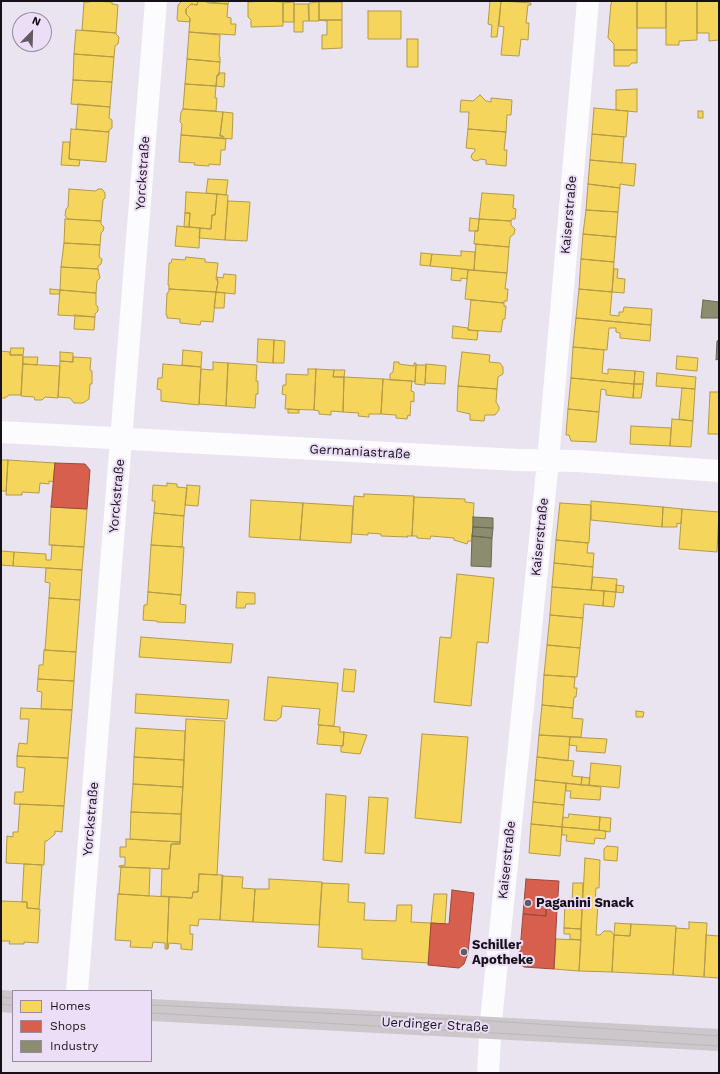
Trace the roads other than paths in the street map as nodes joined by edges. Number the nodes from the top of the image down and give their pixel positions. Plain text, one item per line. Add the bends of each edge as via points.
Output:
1 (156, 1) edge
2 (588, 1) edge
3 (1, 432) edge
4 (122, 439) junction
5 (548, 461) junction
6 (719, 471) edge
7 (77, 990) edge
8 (1, 1001) edge
9 (12, 1002) edge
10 (152, 1010) edge
11 (491, 1028) junction
12 (719, 1040) edge
13 (488, 1073) edge

1 - 4 street, Yorckstraße
2 - 5 street, Kaiserstraße
3 - 4 street, Germaniastraße
4 - 5 street, Germaniastraße
4 - 7 street, Yorckstraße
5 - 6 street, Germaniastraße
5 - 11 street, Kaiserstraße
8 - 9 main road
10 - 11 main road, Uerdinger Straße
11 - 12 main road, Uerdinger Straße
11 - 13 street, Kaiserstraße

